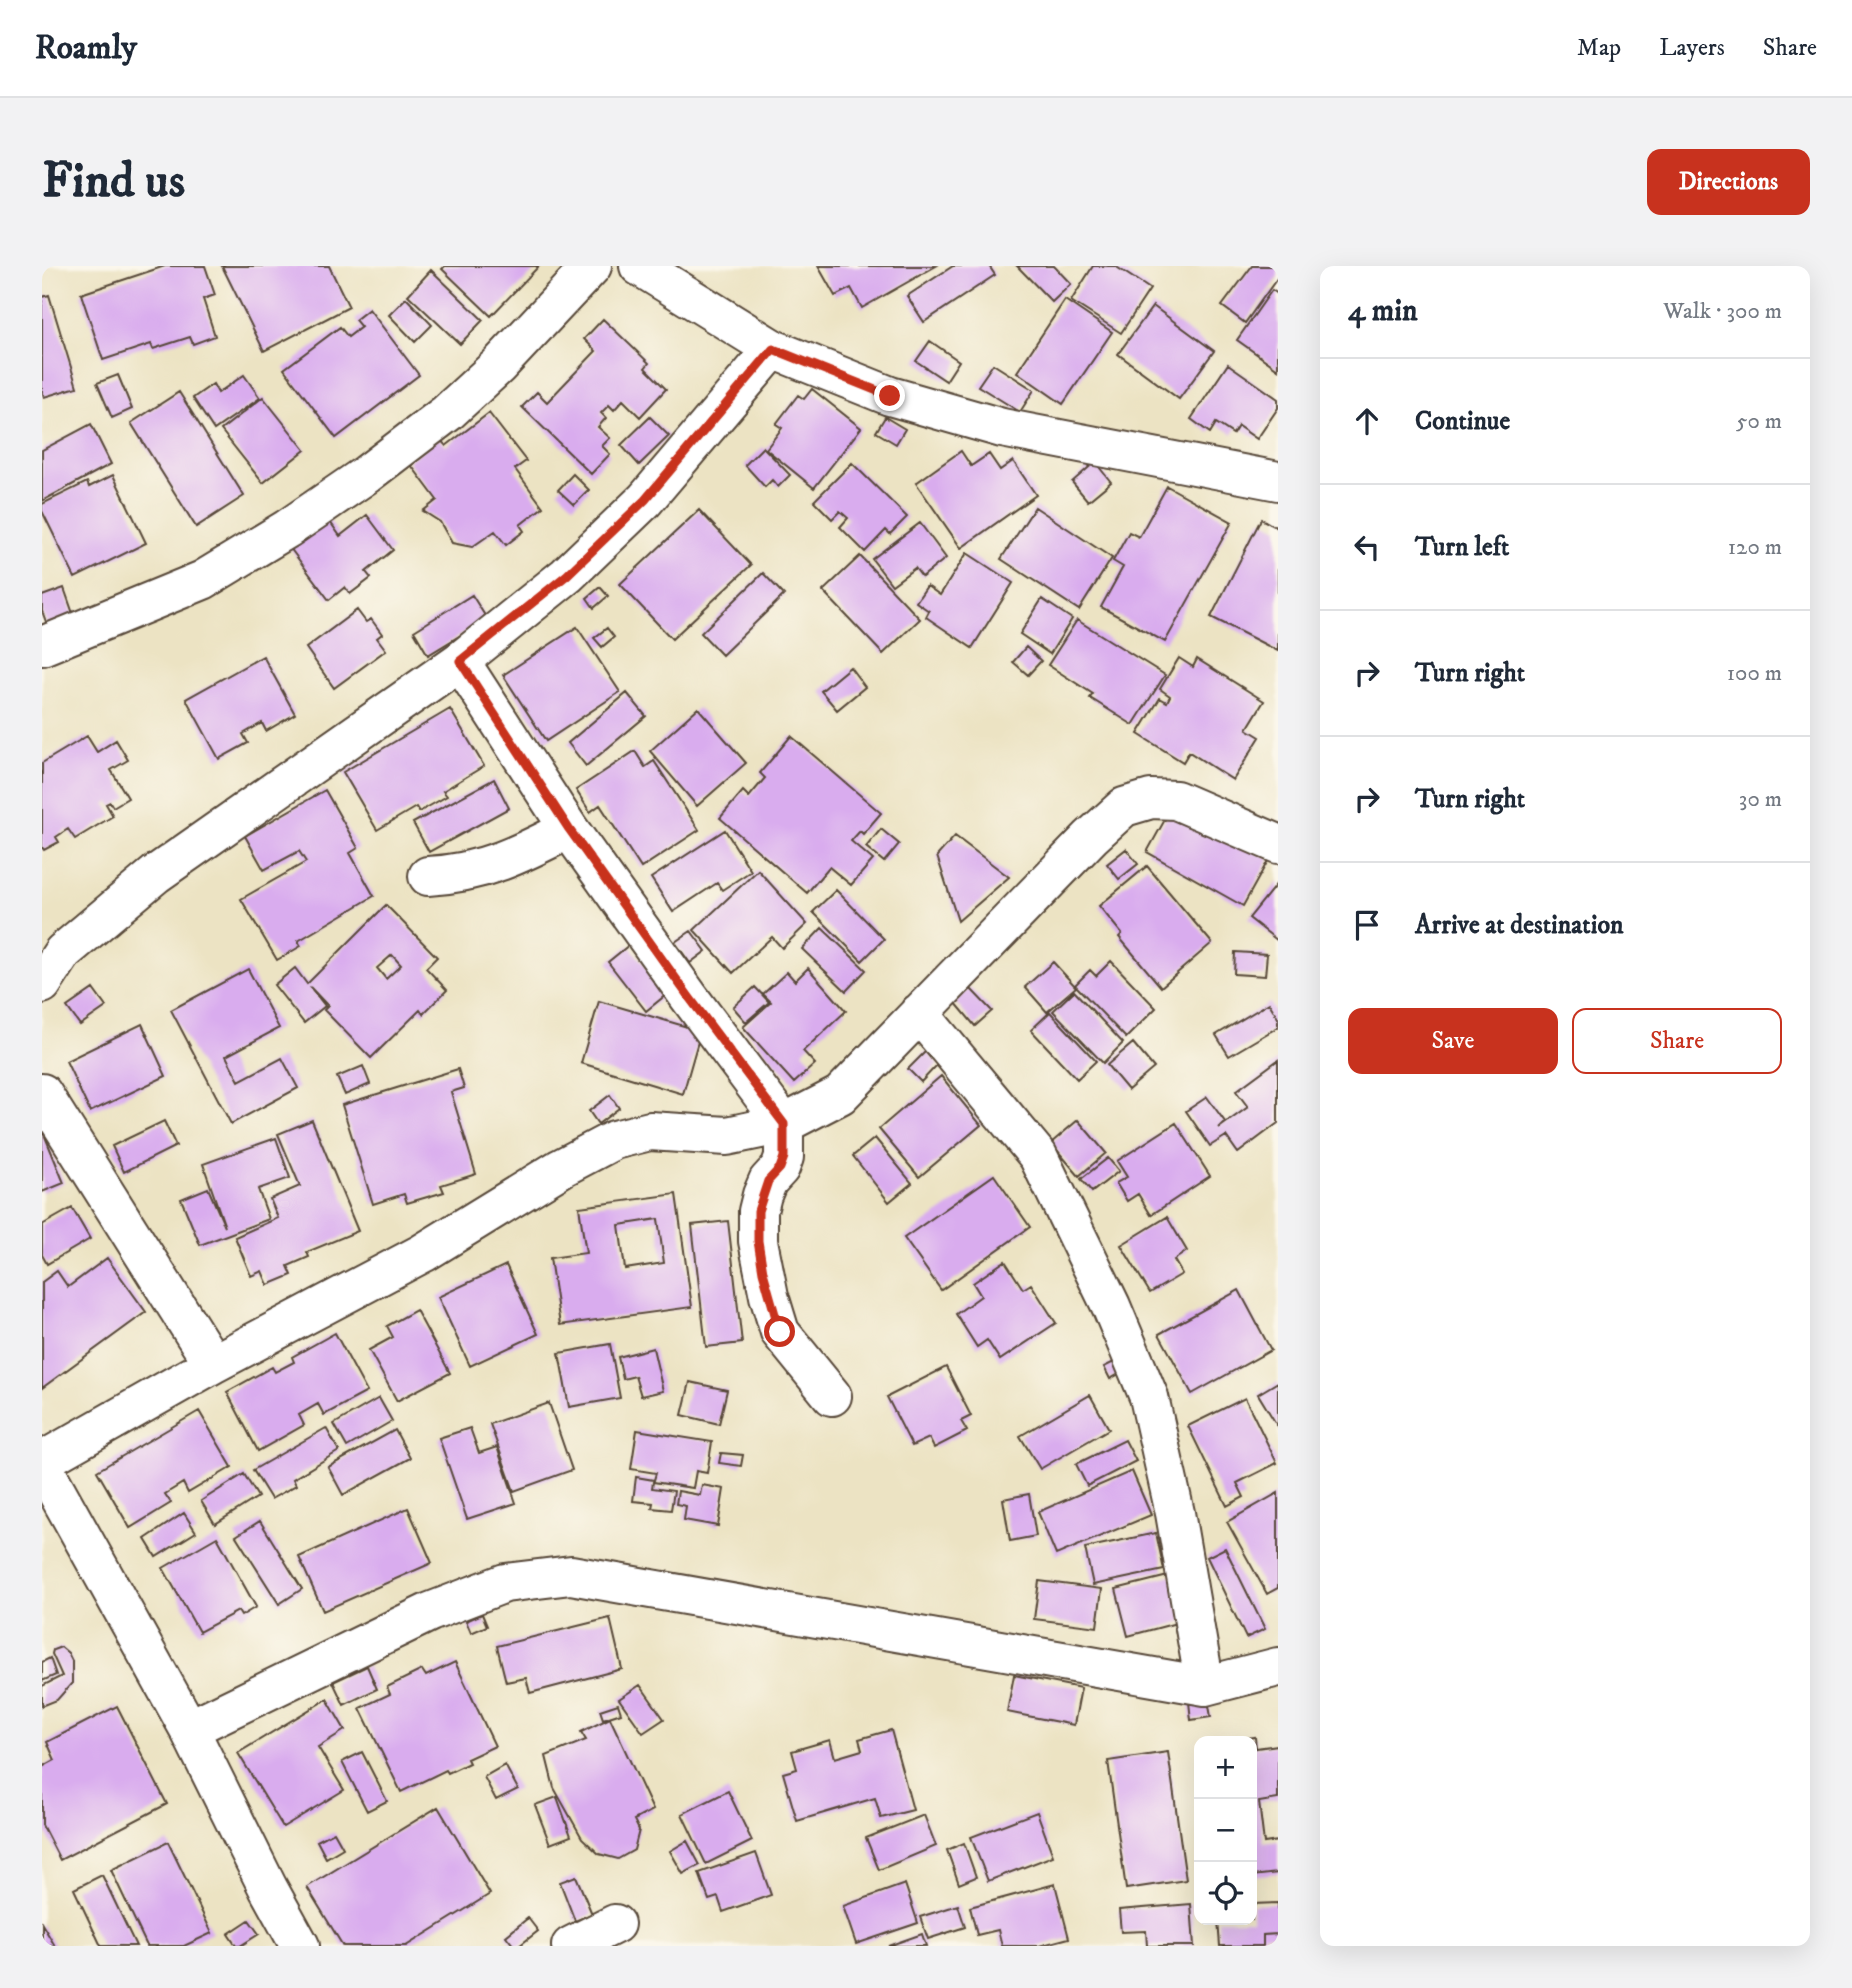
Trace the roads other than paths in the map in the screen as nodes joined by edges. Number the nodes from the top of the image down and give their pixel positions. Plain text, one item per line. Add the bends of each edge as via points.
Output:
1 (592, 266) edge
2 (639, 266) edge
3 (773, 349) junction
4 (1273, 471) edge
5 (42, 646) edge
6 (460, 661) junction
7 (569, 829) junction
8 (1278, 844) edge
9 (428, 876) dead end
10 (42, 984) edge
11 (919, 1013) junction
12 (42, 1093) edge
13 (784, 1124) junction
14 (213, 1364) junction
15 (832, 1396) dead end
16 (42, 1463) edge
17 (1278, 1667) edge
18 (1205, 1686) junction
19 (189, 1729) junction
20 (615, 1924) dead end
21 (300, 1946) edge
22 (571, 1946) edge

1 - 5 street via 498,366 447,413 367,474 203,580
2 - 3 street
3 - 4 street via 890,396 1002,428
3 - 6 street via 645,500 567,575
6 - 7 street
6 - 10 street via 156,874 63,952
7 - 9 street via 515,857 457,874
7 - 13 street
8 - 11 street via 1176,800 1151,799 1124,807
11 - 13 street via 840,1094
11 - 18 street via 1038,1156 1125,1340 1149,1397
12 - 14 street
13 - 14 street via 727,1136 650,1131 614,1140 423,1253
13 - 15 street via 784,1157 768,1181 758,1211 760,1251 780,1332
14 - 16 street
16 - 19 street
17 - 18 street
18 - 19 street via 571,1575 505,1583 429,1612
19 - 21 street
20 - 22 street

